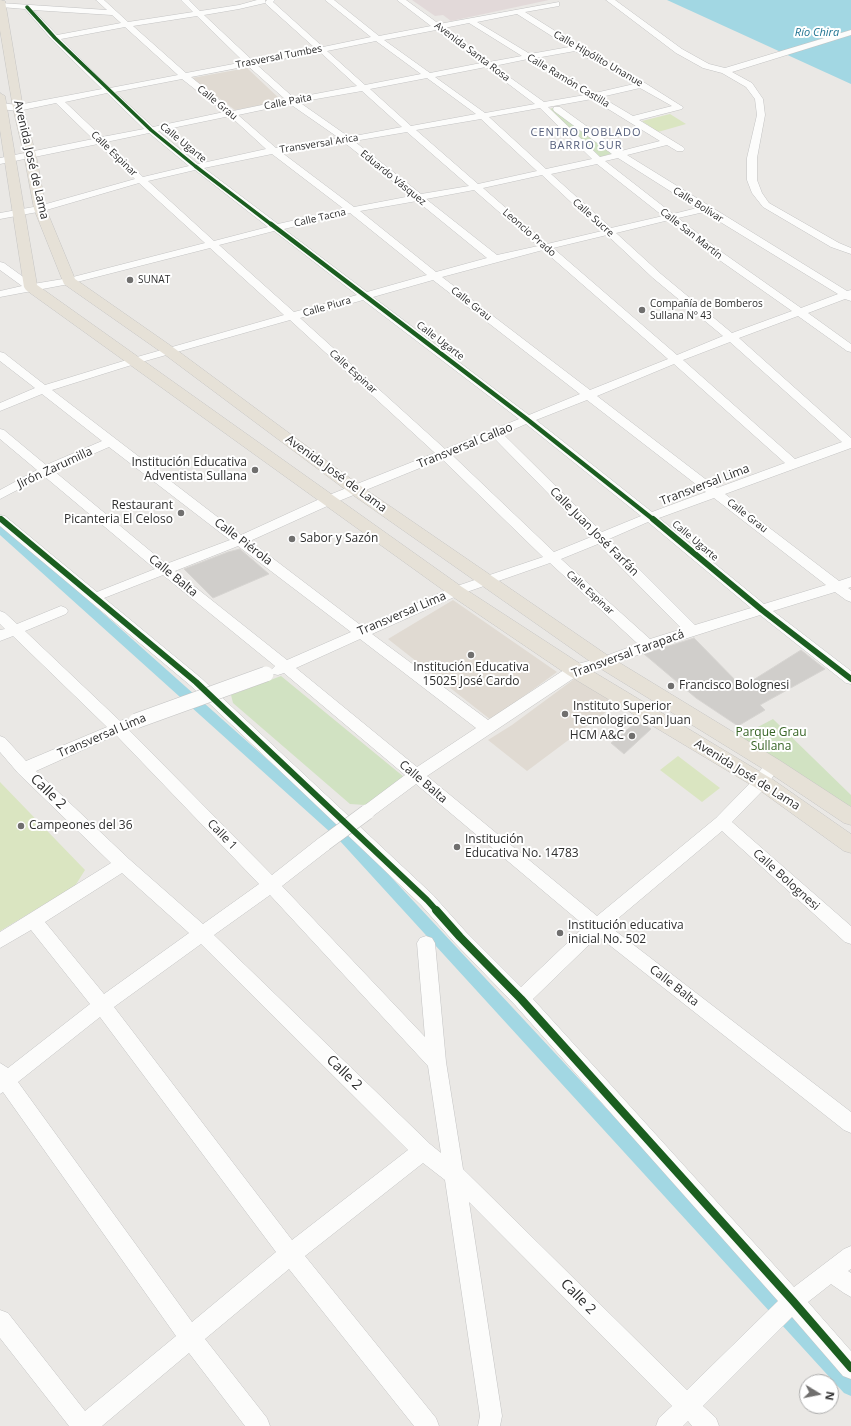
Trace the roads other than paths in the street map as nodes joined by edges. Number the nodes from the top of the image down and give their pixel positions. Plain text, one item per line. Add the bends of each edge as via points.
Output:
1 (100, 0) edge
2 (185, 0) edge
3 (329, 0) edge
4 (401, 0) edge
5 (410, 0) edge
6 (610, 0) edge
7 (264, 1) edge
8 (0, 3) edge
9 (556, 4) dead end
10 (27, 7) junction
11 (518, 11) junction
12 (114, 13) junction
13 (200, 13) junction
14 (469, 20) junction
15 (128, 24) junction
16 (440, 25) junction
17 (851, 32) edge
18 (55, 38) junction
19 (377, 38) junction
20 (3, 48) edge
21 (576, 48) junction
22 (321, 49) junction
23 (527, 56) junction
24 (496, 62) junction
25 (250, 63) junction
26 (487, 63) junction
27 (724, 70) junction
28 (428, 74) junction
29 (184, 76) junction
30 (642, 85) junction
31 (364, 88) junction
32 (108, 90) junction
33 (593, 96) junction
34 (58, 100) junction
35 (292, 101) junction
36 (546, 104) junction
37 (18, 108) junction
38 (1, 109) edge
39 (232, 114) junction
40 (482, 115) junction
41 (632, 119) junction
42 (409, 129) junction
43 (151, 130) junction
44 (347, 140) junction
45 (100, 141) junction
46 (666, 142) junction
47 (4, 143) edge
48 (680, 149) dead end
49 (274, 151) junction
50 (30, 155) junction
51 (620, 155) junction
52 (5, 160) edge
53 (598, 160) junction
54 (195, 166) junction
55 (543, 173) junction
56 (141, 180) junction
57 (476, 187) junction
58 (418, 198) junction
59 (40, 209) junction
60 (705, 209) junction
61 (352, 210) junction
62 (19, 213) junction
63 (0, 216) edge
64 (669, 217) junction
65 (275, 228) junction
66 (608, 232) junction
67 (212, 244) junction
68 (545, 247) junction
69 (851, 252) edge
70 (495, 259) junction
71 (0, 265) edge
72 (434, 276) junction
73 (69, 281) junction
74 (31, 287) junction
75 (0, 294) edge
76 (849, 295) edge
77 (364, 296) junction
78 (800, 312) junction
79 (293, 317) junction
80 (731, 337) junction
81 (851, 349) edge
82 (169, 351) junction
83 (0, 355) edge
84 (676, 360) junction
85 (134, 361) junction
86 (44, 389) junction
87 (589, 395) junction
88 (0, 407) edge
89 (528, 420) junction
90 (0, 433) edge
91 (496, 433) junction
92 (110, 442) junction
93 (851, 443) edge
94 (444, 454) junction
95 (793, 464) junction
96 (46, 470) junction
97 (356, 490) junction
98 (716, 492) junction
99 (0, 495) edge
100 (329, 500) junction
101 (650, 517) junction
102 (0, 519) edge
103 (600, 537) junction
104 (241, 540) junction
105 (552, 558) junction
106 (165, 570) junction
107 (488, 581) junction
108 (851, 582) edge
109 (836, 586) junction
110 (456, 591) junction
111 (103, 594) dead end
112 (851, 597) edge
113 (762, 610) junction
114 (61, 611) dead end
115 (0, 616) edge
116 (692, 631) junction
117 (7, 632) edge
118 (360, 632) junction
119 (648, 644) junction
120 (604, 662) junction
121 (286, 667) junction
122 (575, 670) junction
123 (851, 679) edge
124 (118, 728) junction
125 (487, 728) junction
126 (0, 742) edge
127 (772, 765) junction
128 (24, 769) junction
129 (415, 776) junction
130 (761, 782) junction
131 (848, 811) edge
132 (722, 822) junction
133 (851, 844) edge
134 (123, 864) junction
135 (271, 885) junction
136 (34, 921) junction
137 (597, 926) junction
138 (202, 934) junction
139 (851, 937) edge
140 (0, 941) edge
141 (426, 943) dead end
142 (521, 999) junction
143 (102, 1005) junction
144 (438, 1062) junction
145 (2, 1079) edge
146 (851, 1124) edge
147 (423, 1151) junction
148 (456, 1176) junction
149 (290, 1254) junction
150 (851, 1256) edge
151 (832, 1272) junction
152 (851, 1286) edge
153 (792, 1303) junction
154 (0, 1320) edge
155 (190, 1337) junction
156 (851, 1368) edge
157 (688, 1405) junction
158 (84, 1426) edge
159 (259, 1426) edge
160 (428, 1426) edge
161 (489, 1426) edge
162 (666, 1426) edge
163 (708, 1426) edge

1 - 12 street, Calle Grau
2 - 13 street, Eduardo Vásquez
3 - 19 street, Calle Sucre
4 - 16 street, Avenida Santa Rosa
5 - 16 street, Avenida Santa Rosa
6 - 27 street via 678,51 705,65
7 - 13 street
7 - 22 street, Leoncio Prado
8 - 10 street
8 - 20 main road, Avenida José de Lama
9 - 11 street, Trasversal Tumbes
10 - 12 street
10 - 18 street, Calle Ugarte
11 - 14 street, Trasversal Tumbes
11 - 21 street, Calle Hipólito Unanue
12 - 15 street, Calle Grau
13 - 15 street
13 - 25 street, Eduardo Vásquez
14 - 16 street, Trasversal Tumbes
14 - 23 street, Calle Ramón Castilla
15 - 18 street
15 - 29 street, Calle Grau
16 - 19 street, Trasversal Tumbes
16 - 24 street, Avenida Santa Rosa
16 - 26 street, Avenida Santa Rosa
17 - 27 street
18 - 32 street, Calle Ugarte
19 - 22 street, Trasversal Tumbes
19 - 28 street, Calle Sucre
20 - 37 main road, Avenida José de Lama
21 - 23 street, Calle Paita
21 - 30 street, Calle Hipólito Unanue
22 - 25 street, Trasversal Tumbes
22 - 31 street, Leoncio Prado
23 - 24 street, Calle Paita
23 - 33 street, Calle Ramón Castilla
24 - 26 street, Calle Paita
24 - 36 street, Avenida Santa Rosa
25 - 29 street, Trasversal Tumbes
25 - 35 street, Eduardo Vásquez
26 - 28 street, Calle Paita
26 - 36 street, Avenida Santa Rosa
27 - 69 street via 749,85 759,99 761,115 752,158 752,180 757,193 766,205
28 - 31 street, Calle Paita
28 - 40 street, Calle Sucre
29 - 32 street, Trasversal Tumbes
29 - 39 street, Calle Grau
30 - 33 street, Transversal Arica
30 - 41 street, Calle Hipólito Unanue via 679,107
31 - 35 street, Calle Paita
31 - 42 street, Leoncio Prado
32 - 34 street, Trasversal Tumbes
32 - 43 street, Calle Ugarte
33 - 36 street, Transversal Arica
33 - 41 street, Calle Ramón Castilla
34 - 37 street, Trasversal Tumbes
34 - 45 street, Calle Espinar
35 - 39 street, Calle Paita
35 - 44 street, Eduardo Vásquez
36 - 40 street, Transversal Arica
36 - 51 street, Calle Bolívar
36 - 53 street, Calle San Martín
37 - 38 street, Trasversal Tumbes
37 - 50 main road, Avenida José de Lama
38 - 47 main road, Avenida José de Lama
39 - 43 street, Calle Paita
39 - 49 street, Calle Grau
40 - 42 street, Transversal Arica
40 - 55 street, Calle Sucre
41 - 46 street, Calle Ramón Castilla
42 - 44 street, Transversal Arica
42 - 57 street, Leoncio Prado
43 - 45 street, Calle Paita
43 - 54 street, Calle Ugarte
44 - 49 street, Transversal Arica
44 - 58 street, Eduardo Vásquez
45 - 50 street, Calle Paita
45 - 56 street, Calle Espinar
46 - 48 street, Calle Ramón Castilla
46 - 51 street, Calle Tacna
47 - 52 main road, Avenida José de Lama
49 - 54 street, Transversal Arica
49 - 61 street, Calle Grau
50 - 52 street, Calle Paita
50 - 59 main road, Avenida José de Lama
51 - 53 street, Calle Tacna
51 - 60 street, Calle Bolívar
52 - 62 main road, Avenida José de Lama
53 - 55 street, Calle Tacna
53 - 64 street, Calle San Martín
54 - 56 street, Transversal Arica
54 - 65 street, Calle Ugarte
55 - 57 street, Calle Tacna
55 - 66 street, Calle Sucre
56 - 59 street, Transversal Arica
56 - 67 street, Calle Espinar
57 - 58 street, Calle Tacna
57 - 68 street, Leoncio Prado
58 - 61 street, Calle Tacna
58 - 70 street, Eduardo Vásquez
59 - 62 street, Transversal Arica
59 - 73 main road, Avenida José de Lama
60 - 64 street, Calle Piura
60 - 76 street, Calle Bolívar
61 - 65 street, Calle Tacna
61 - 72 street, Calle Grau
62 - 63 street, Transversal Arica
62 - 74 main road, Avenida José de Lama
64 - 66 street, Calle Piura
64 - 78 street, Calle San Martín
65 - 67 street, Calle Tacna
65 - 77 street, Calle Ugarte
66 - 68 street, Calle Piura
66 - 80 street, Calle Sucre
67 - 73 street, Calle Tacna
67 - 79 street, Calle Espinar
68 - 70 street, Calle Piura
68 - 84 street, Leoncio Prado
70 - 72 street, Calle Piura
71 - 74 street
72 - 77 street, Calle Piura
72 - 87 street, Calle Grau
73 - 74 street, Calle Tacna
73 - 82 main road, Avenida José de Lama
74 - 75 street, Calle Tacna
74 - 85 main road, Avenida José de Lama
76 - 78 street, Transversal Callao
77 - 79 street, Calle Piura
77 - 89 street, Calle Ugarte
78 - 80 street, Transversal Callao
78 - 81 street, Calle San Martín
79 - 82 street, Calle Piura
79 - 94 street, Calle Espinar
80 - 84 street, Transversal Callao
80 - 93 street, Calle Sucre
82 - 85 street, Calle Piura
82 - 97 main road, Avenida José de Lama
83 - 86 street, Calle Piérola
84 - 87 street, Transversal Callao
84 - 95 street, Leoncio Prado
85 - 86 street, Calle Piura
85 - 100 main road, Avenida José de Lama
86 - 88 street, Calle Piura
86 - 92 street, Calle Piérola
87 - 89 street, Transversal Callao
87 - 98 street, Calle Grau
89 - 91 street, Transversal Callao
89 - 101 street, Calle Ugarte
90 - 96 street, Calle Balta
91 - 94 street, Transversal Callao
91 - 103 street, Calle Juan José Farfán
92 - 96 street, Jirón Zarumilla
92 - 104 street, Calle Piérola
93 - 95 street, Transversal Lima
94 - 97 street, Transversal Callao
94 - 105 street, Calle Espinar
95 - 98 street, Transversal Lima
96 - 99 street, Jirón Zarumilla
96 - 106 street, Calle Balta
97 - 100 street, Transversal Callao
97 - 107 main road, Avenida José de Lama
98 - 101 street, Transversal Lima
98 - 109 street, Calle Grau
100 - 104 street, Transversal Callao
100 - 110 main road, Avenida José de Lama
101 - 103 street, Transversal Lima
101 - 113 street, Calle Ugarte
102 - 142 street via 196,682 428,900 460,937
103 - 105 street, Transversal Lima
103 - 116 street, Calle Juan José Farfán
104 - 106 street, Transversal Callao
104 - 118 street, Calle Piérola
105 - 107 street, Transversal Lima
105 - 119 street, Calle Espinar
106 - 111 street, Transversal Callao
106 - 121 street, Calle Balta
107 - 110 street, Transversal Lima
107 - 120 main road, Avenida José de Lama
108 - 109 street, Transversal Tarapacá
109 - 112 street, Calle Grau
109 - 113 street, Transversal Tarapacá
110 - 118 street, Transversal Lima
110 - 122 main road, Avenida José de Lama
113 - 116 street, Transversal Tarapacá
113 - 123 street, Calle Ugarte
114 - 117 street
115 - 117 street, Calle 1
116 - 119 street, Transversal Tarapacá
117 - 124 street, Calle 1
118 - 121 street, Transversal Lima
118 - 125 street, Calle Piérola
119 - 120 street, Transversal Tarapacá
120 - 122 street, Transversal Tarapacá
120 - 127 main road, Avenida José de Lama
121 - 124 street, Transversal Lima, bridge
121 - 129 street, Calle Balta
122 - 125 street, Transversal Tarapacá
122 - 130 main road, Avenida José de Lama
124 - 128 street, Transversal Lima
124 - 135 street, Calle 1
125 - 129 street, Transversal Tarapacá
126 - 128 street, Calle 2
127 - 130 street
127 - 131 main road, Avenida José de Lama
128 - 134 street, Calle 2
129 - 135 street, Transversal Tarapacá, bridge
129 - 137 street, Calle Balta
130 - 132 street
130 - 133 main road, Avenida José de Lama
132 - 137 street
132 - 139 street, Calle Bolognesi
134 - 136 street
134 - 138 street, Calle 2
135 - 138 street, Transversal Tarapacá
135 - 144 street, Calle 1
136 - 140 street
136 - 143 street
137 - 142 street
137 - 146 street, Calle Balta
138 - 143 street, Transversal Tarapacá
138 - 147 street, Calle 2
141 - 144 street
142 - 153 street
143 - 145 street, Transversal Tarapacá
143 - 149 street
144 - 148 street
145 - 155 street
147 - 148 street, Calle 2
147 - 149 street
148 - 157 street, Calle 2
148 - 161 street via 491,1416
149 - 155 street
149 - 160 street
150 - 151 street
151 - 152 street
151 - 153 street
153 - 156 street
153 - 157 street
154 - 158 street
155 - 158 street
155 - 159 street
157 - 162 street
157 - 163 street, Calle 2

